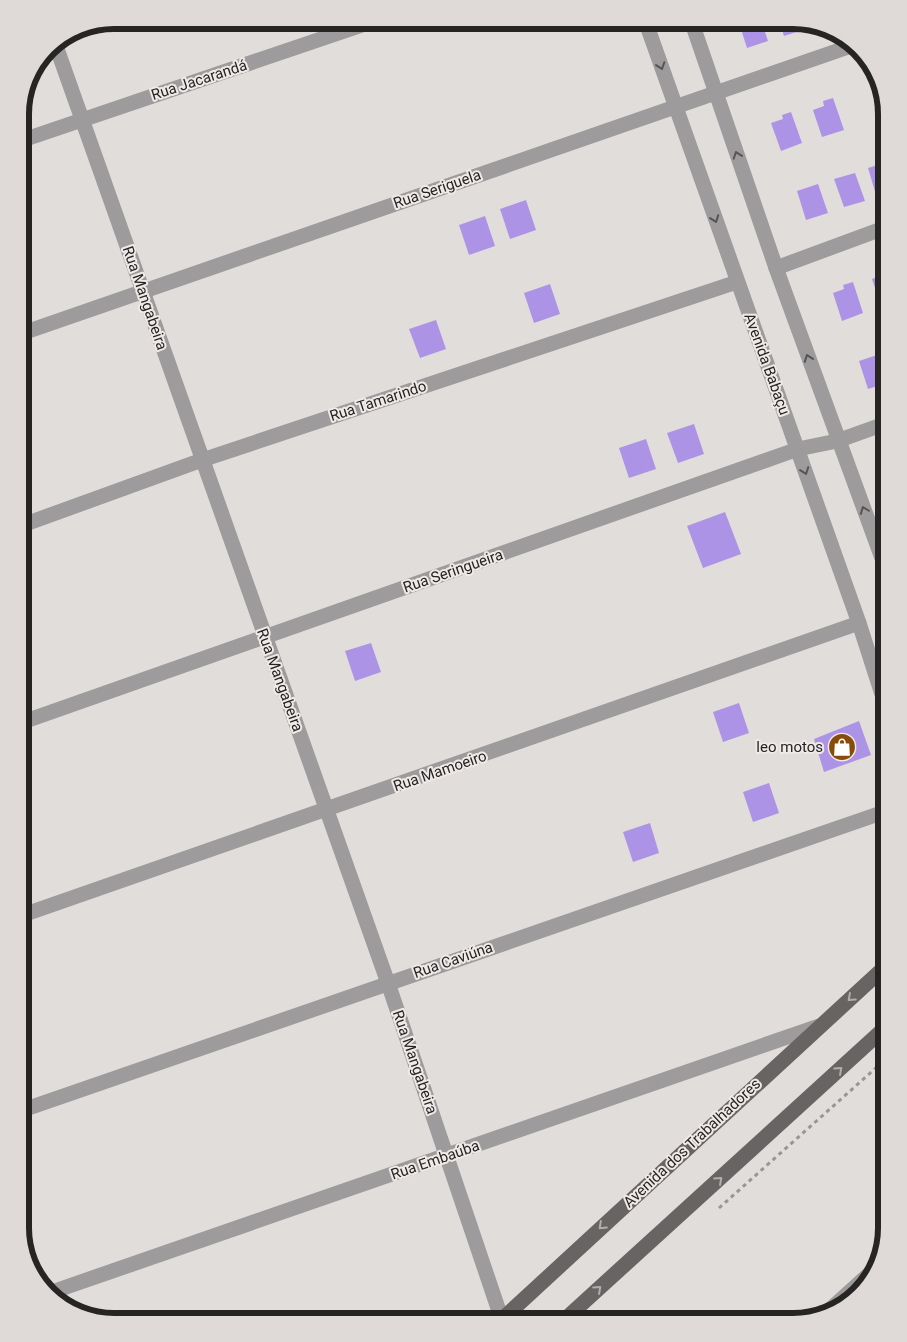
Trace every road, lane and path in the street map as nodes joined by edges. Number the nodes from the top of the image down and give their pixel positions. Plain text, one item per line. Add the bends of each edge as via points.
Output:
1 (350, 29) edge
2 (648, 29) edge
3 (694, 29) edge
4 (847, 48) edge
5 (58, 51) edge
6 (716, 92) junction
7 (675, 107) junction
8 (82, 119) junction
9 (29, 138) edge
10 (878, 231) edge
11 (776, 268) junction
12 (738, 282) junction
13 (143, 290) junction
14 (29, 331) edge
15 (878, 426) edge
16 (838, 441) junction
17 (798, 449) junction
18 (202, 460) junction
19 (29, 523) edge
20 (878, 548) edge
21 (859, 623) junction
22 (264, 637) junction
23 (878, 682) edge
24 (29, 721) edge
25 (327, 811) junction
26 (878, 814) edge
27 (29, 913) edge
28 (878, 973) edge
29 (388, 983) junction
30 (819, 1026) junction
31 (878, 1034) edge
32 (878, 1066) edge
33 (29, 1108) edge
34 (447, 1156) junction
35 (717, 1210) dead end
36 (57, 1290) edge
37 (497, 1313) edge
38 (509, 1313) edge
39 (572, 1313) edge

1 - 8 street, Rua Jacarandá
2 -> 7 street, Avenida Babaçu
3 - 6 street
4 - 6 street, Rua Seriguela
5 - 8 street, Rua Mangabeira
6 - 7 street, Rua Seriguela
11 -> 6 street
7 -> 12 street, Avenida Babaçu
7 - 13 street, Rua Seriguela
8 - 9 street, Rua Jacarandá
8 - 13 street, Rua Mangabeira
10 - 11 street
16 -> 11 street
12 - 17 street, Avenida Babaçu
12 - 18 street, Rua Tamarindo
13 - 14 street, Rua Seriguela
13 - 18 street, Rua Mangabeira
15 - 16 street, Rua Seringueira
16 - 17 street, Rua Seringueira
20 -> 16 street
17 -> 21 street, Avenida Babaçu
17 - 22 street, Rua Seringueira
18 - 19 street, Rua Tamarindo
18 - 22 street, Rua Mangabeira
21 - 23 street, Avenida Babaçu
21 - 25 street, Rua Mamoeiro
22 - 24 street, Rua Seringueira
22 - 25 street, Rua Mangabeira
25 - 27 street, Rua Mamoeiro
25 - 29 street, Rua Mangabeira
26 - 29 street, Rua Caviúna
28 -> 30 main road, Avenida dos Trabalhadores
29 - 33 street, Rua Caviúna
29 - 34 street, Rua Mangabeira
30 - 34 street, Rua Embaúba
30 -> 38 main road, Avenida dos Trabalhadores
39 -> 31 main road
32 - 35 path
34 - 36 street, Rua Embaúba
34 - 37 street, Rua Mangabeira

